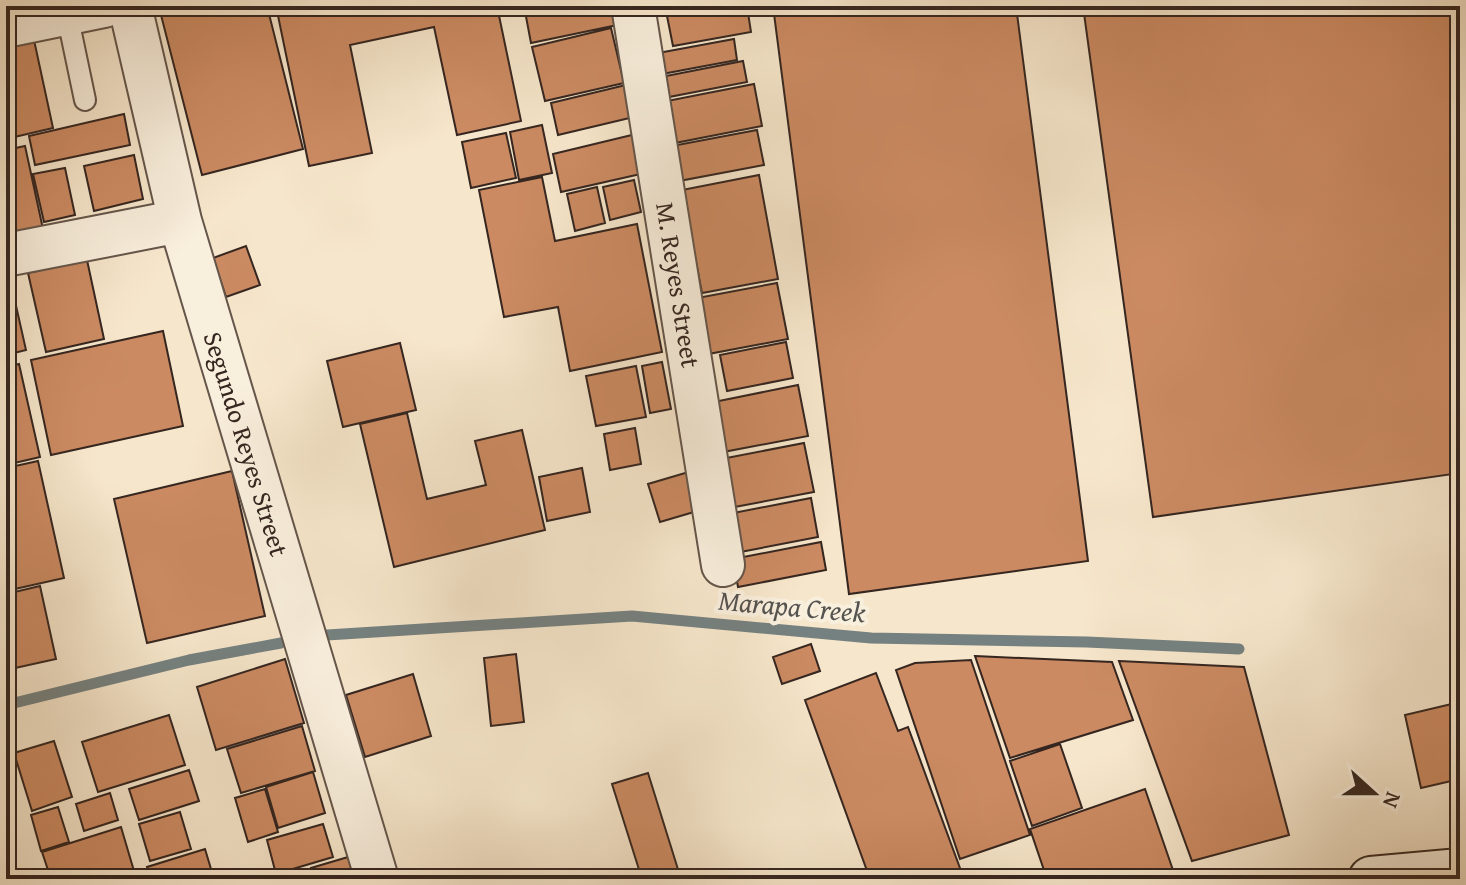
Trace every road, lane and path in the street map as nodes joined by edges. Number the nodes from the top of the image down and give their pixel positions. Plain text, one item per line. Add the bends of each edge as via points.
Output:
1 (130, 6) edge
2 (633, 6) edge
3 (85, 10) edge
4 (6, 26) edge
5 (85, 100) dead end
6 (180, 221) junction
7 (6, 255) edge
8 (723, 565) dead end
9 (1460, 871) edge
10 (377, 879) edge
11 (1371, 879) edge

1 - 6 street, Segundo Reyes Street
2 - 8 street, M. Reyes Street
3 - 4 street
3 - 5 lane
6 - 7 street
6 - 10 street, Segundo Reyes Street
9 - 11 main road

